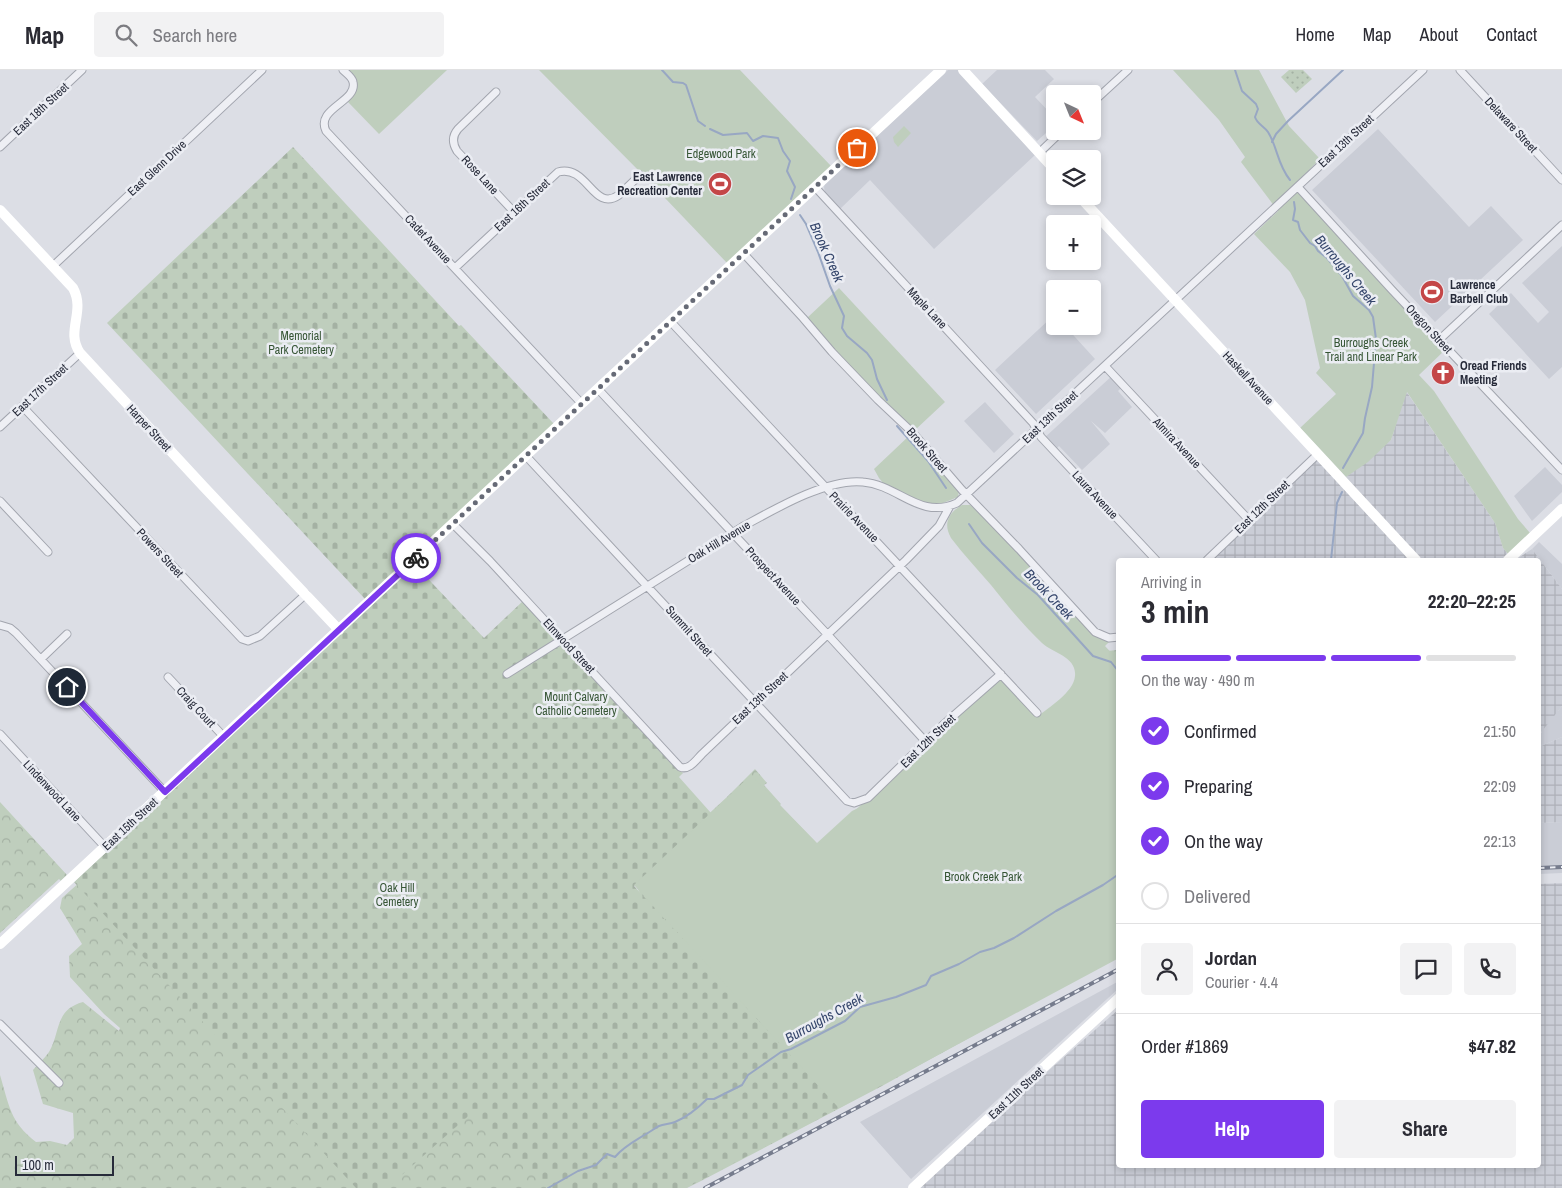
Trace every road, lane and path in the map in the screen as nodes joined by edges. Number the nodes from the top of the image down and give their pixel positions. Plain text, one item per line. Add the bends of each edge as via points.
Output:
1 (82, 70) edge
2 (262, 70) edge
3 (343, 70) edge
4 (941, 70) edge
5 (963, 70) edge
6 (1128, 70) edge
7 (1423, 70) edge
8 (1460, 70) edge
9 (496, 92) dead end
10 (1101, 95) edge
11 (1053, 140) edge
12 (0, 147) edge
13 (1039, 153) junction
14 (1046, 160) edge
15 (640, 175) dead end
16 (1562, 180) edge
17 (815, 187) junction
18 (1298, 187) junction
19 (1087, 205) edge
20 (0, 210) edge
21 (514, 212) junction
22 (1562, 225) edge
23 (744, 254) junction
24 (53, 266) junction
25 (455, 268) junction
26 (1176, 301) junction
27 (671, 322) junction
28 (1439, 340) junction
29 (80, 353) junction
30 (1105, 366) junction
31 (598, 389) junction
32 (582, 404) junction
33 (24, 406) junction
34 (0, 427) edge
35 (1037, 429) junction
36 (1318, 454) junction
37 (526, 456) junction
38 (1562, 470) edge
39 (826, 487) junction
40 (966, 495) junction
41 (0, 501) edge
42 (950, 506) junction
43 (1562, 510) edge
44 (1249, 520) junction
45 (453, 524) junction
46 (732, 533) junction
47 (48, 552) dead end
48 (1154, 558) edge
49 (1209, 558) edge
50 (1414, 558) edge
51 (1510, 558) edge
52 (900, 566) junction
53 (647, 586) junction
54 (306, 594) junction
55 (0, 625) edge
56 (340, 630) junction
57 (67, 634) dead end
58 (828, 634) junction
59 (1116, 637) edge
60 (563, 640) junction
61 (41, 659) junction
62 (507, 674) dead end
63 (1000, 674) junction
64 (168, 677) dead end
65 (756, 703) junction
66 (1037, 713) dead end
67 (0, 734) edge
68 (224, 737) junction
69 (926, 742) junction
70 (684, 768) joint
71 (165, 792) junction
72 (854, 803) joint
73 (105, 847) junction
74 (0, 944) edge
75 (1116, 1001) edge
76 (0, 1024) edge
77 (59, 1083) dead end
78 (913, 1188) edge

1 - 12 street, East 18th Street
2 - 24 street, East Glenn Drive
3 - 25 street, Cadet Avenue via 352,79 353,90 327,115 324,120 326,131
4 - 17 main road, East 15th Street
5 - 13 main road
6 - 10 street
7 - 18 street, East 13th Street
8 - 16 street, Delaware Street
9 - 21 street, Rose Lane via 454,133 454,146
11 - 13 street
13 - 14 main road
15 - 21 street, East 16th Street via 615,198 606,199 574,172 558,172
17 - 23 main road, East 15th Street
17 - 35 street, Maple Lane
18 - 26 street, East 13th Street
18 - 28 street, Oregon Street
19 - 26 main road, Haskell Avenue
20 - 24 main road
21 - 25 street, East 16th Street
22 - 28 street
23 - 27 main road, East 15th Street
23 - 40 street, Brook Street
24 - 29 main road via 76,294 78,309 74,339
25 - 32 street, Cadet Avenue
26 - 30 street, East 13th Street
26 - 36 main road, Haskell Avenue
27 - 31 main road, East 15th Street
27 - 39 street, Prairie Avenue
28 - 38 street, Oregon Street
29 - 33 street, East 17th Street
29 - 54 main road, Harper Street
30 - 35 street, East 13th Street
30 - 44 street, Almira Avenue
31 - 32 main road, East 15th Street
31 - 46 street, Prospect Avenue
32 - 37 main road, East 15th Street
33 - 34 street, East 17th Street
33 - 54 street, Powers Street via 242,639 248,641 260,636
35 - 40 street, East 13th Street
35 - 48 street, Laura Avenue
36 - 44 street, East 12th Street
36 - 50 main road, Haskell Avenue
37 - 45 main road, East 15th Street
37 - 53 street, Summit Street
39 - 42 street, Oak Hill Avenue via 863,482 923,506 939,509
39 - 46 street, Oak Hill Avenue
39 - 52 street, Prairie Avenue
40 - 42 street, East 13th Street
40 - 59 street, Brook Street via 1095,632 1104,637
41 - 47 street
42 - 52 street, East 13th Street via 939,526
43 - 51 main road
44 - 49 street, East 12th Street
45 - 56 main road, East 15th Street
45 - 60 street, Elmwood Street
46 - 53 street, Oak Hill Avenue
46 - 58 street, Prospect Avenue
52 - 58 street, East 13th Street
52 - 63 street, Prairie Avenue
53 - 60 street, Oak Hill Avenue
53 - 65 street, Summit Street
54 - 56 main road, Harper Street
55 - 61 street via 10,628
56 - 68 main road, East 15th Street
57 - 61 street
58 - 65 street, East 13th Street
58 - 69 street, Prospect Avenue
60 - 62 street, Oak Hill Avenue
60 - 70 street, Elmwood Street
61 - 71 street
63 - 66 street, Prairie Avenue
63 - 69 street, East 12th Street
64 - 68 street, Craig Court
65 - 70 street, East 13th Street
65 - 72 street, Summit Street via 843,798
67 - 73 street, Lindenwood Lane
68 - 71 main road, East 15th Street
69 - 72 street, East 12th Street via 868,798
71 - 73 main road, East 15th Street
73 - 74 main road, East 15th Street
75 - 78 main road, East 11th Street
76 - 77 street

